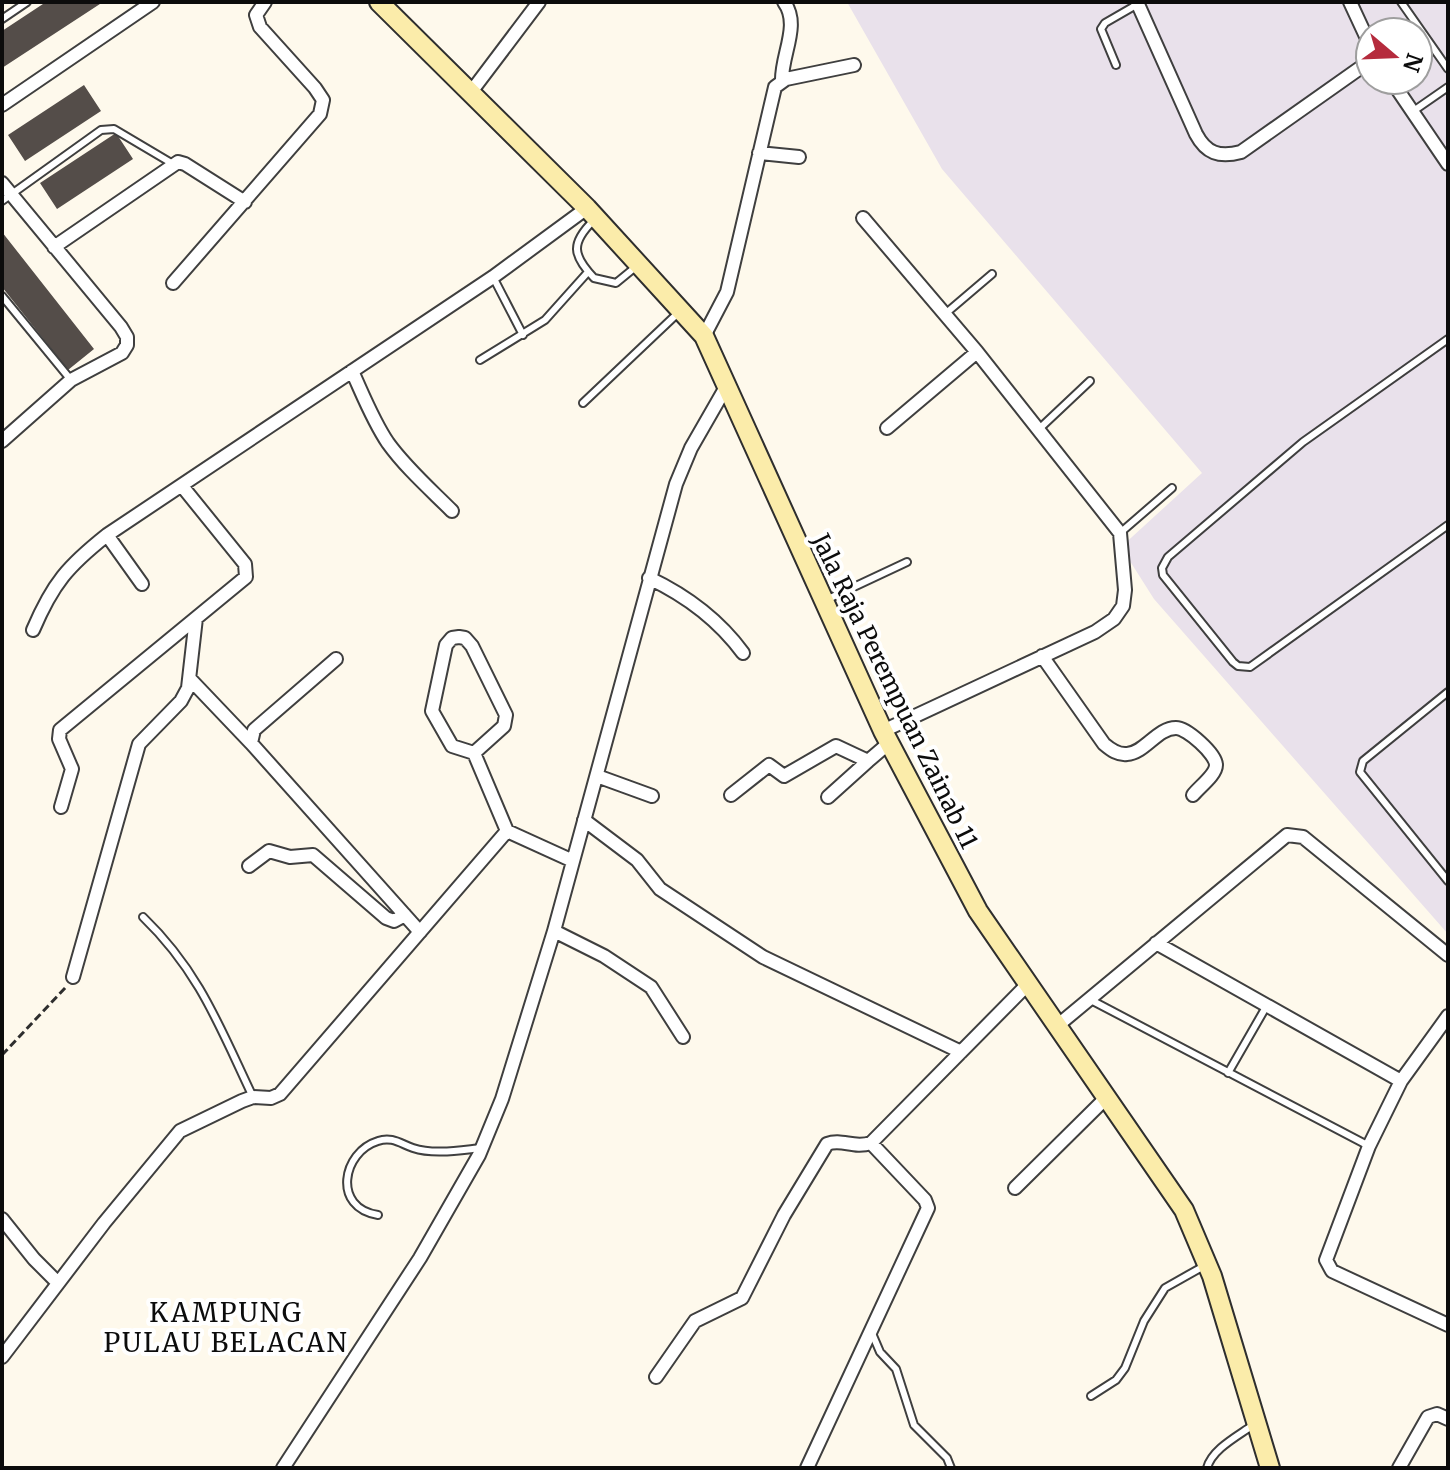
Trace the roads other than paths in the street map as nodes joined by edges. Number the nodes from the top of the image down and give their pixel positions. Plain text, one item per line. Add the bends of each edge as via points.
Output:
1 (27, 2) edge
2 (153, 2) edge
3 (265, 2) edge
4 (379, 2) edge
5 (539, 2) edge
6 (784, 2) edge
7 (1401, 2) edge
8 (1137, 3) edge
9 (2, 19) edge
10 (854, 65) dead end
11 (1116, 65) dead end
12 (1448, 69) edge
13 (1354, 72) edge
14 (782, 81) junction
15 (1448, 87) edge
16 (471, 92) junction
17 (1402, 96) edge
18 (2, 105) edge
19 (1412, 112) junction
20 (759, 153) junction
21 (799, 157) dead end
22 (173, 164) junction
23 (1448, 164) edge
24 (2, 183) edge
25 (6, 198) edge
26 (245, 202) junction
27 (592, 213) junction
28 (863, 218) dead end
29 (54, 247) junction
30 (638, 265) junction
31 (588, 272) junction
32 (992, 274) dead end
33 (493, 277) junction
34 (173, 283) dead end
35 (2, 296) edge
36 (681, 311) junction
37 (945, 314) junction
38 (523, 335) junction
39 (704, 336) junction
40 (1447, 342) edge
41 (977, 352) junction
42 (480, 360) dead end
43 (352, 371) junction
44 (71, 380) junction
45 (1090, 381) dead end
46 (726, 387) junction
47 (583, 403) dead end
48 (887, 428) dead end
49 (1038, 430) junction
50 (2, 441) edge
51 (182, 486) junction
52 (1172, 488) dead end
53 (452, 511) dead end
54 (1448, 525) edge
55 (1120, 533) junction
56 (107, 535) junction
57 (907, 562) dead end
58 (649, 578) junction
59 (142, 584) dead end
60 (823, 602) junction
61 (196, 618) junction
62 (33, 630) dead end
63 (743, 653) dead end
64 (1042, 656) junction
65 (336, 659) dead end
66 (190, 679) junction
67 (1448, 692) edge
68 (886, 737) junction
69 (251, 743) junction
70 (474, 753) junction
71 (868, 761) junction
72 (597, 776) junction
73 (731, 795) dead end
74 (1193, 795) dead end
75 (652, 796) dead end
76 (828, 797) dead end
77 (61, 807) dead end
78 (584, 820) junction
79 (507, 831) junction
80 (334, 837) junction
81 (313, 855) junction
82 (573, 861) junction
83 (249, 866) dead end
84 (1448, 881) edge
85 (405, 915) junction
86 (143, 917) dead end
87 (554, 931) junction
88 (420, 932) junction
89 (1156, 943) junction
90 (1448, 955) edge
91 (73, 977) road end
92 (1028, 984) junction
93 (1089, 999) junction
94 (1267, 1005) junction
95 (1448, 1016) edge
96 (1057, 1026) junction
97 (683, 1037) dead end
98 (961, 1052) junction
99 (1228, 1073) junction
100 (1401, 1081) junction
101 (253, 1097) junction
102 (1107, 1097) junction
103 (871, 1143) junction
104 (1369, 1146) junction
105 (482, 1148) junction
106 (1015, 1188) dead end
107 (378, 1215) dead end
108 (2, 1219) edge
109 (1207, 1264) junction
110 (58, 1283) junction
111 (1448, 1325) edge
112 (871, 1331) junction
113 (2, 1357) edge
114 (656, 1377) dead end
115 (1091, 1396) dead end
116 (1448, 1419) edge
117 (1255, 1423) junction
118 (1404, 1466) edge
119 (283, 1468) edge
120 (807, 1468) edge
121 (951, 1468) edge
122 (1207, 1468) edge
123 (1270, 1468) edge

1 - 9 lane
2 - 18 street
3 - 26 street via 256,15 260,27 323,100 320,114
4 - 16 main road, Jala Raja Perempuan Zainab 11
5 - 16 street
6 - 14 street via 792,17
7 - 12 lane
8 - 11 lane via 1101,29
8 - 13 street via 1202,146 1215,154 1241,152
10 - 14 street
14 - 20 street via 773,92
15 - 19 lane
16 - 27 main road, Jala Raja Perempuan Zainab 11
17 - 19 street
19 - 23 street
20 - 21 street
20 - 39 street via 727,294
22 - 25 lane via 114,129 101,130
22 - 26 street via 185,164
22 - 29 street
24 - 25 street
25 - 29 street
26 - 34 street
27 - 30 main road, Jala Raja Perempuan Zainab 11
27 - 31 lane via 576,247
27 - 33 street
28 - 37 street
29 - 44 street via 127,337 122,353
30 - 31 lane via 616,283
30 - 36 main road, Jala Raja Perempuan Zainab 11
31 - 38 lane via 545,320
32 - 37 lane
33 - 38 lane
33 - 43 street
35 - 44 lane
36 - 39 main road, Jala Raja Perempuan Zainab 11
36 - 47 lane
37 - 41 street
38 - 42 lane
39 - 46 main road, Jala Raja Perempuan Zainab 11
40 - 54 lane via 1303,442 1168,557 1163,575 1233,662 1250,667
41 - 48 street
41 - 49 street
43 - 51 street
43 - 53 street via 389,443
44 - 50 street
45 - 49 lane
46 - 58 street via 681,472
46 - 60 main road, Jala Raja Perempuan Zainab 11
49 - 55 street
51 - 56 street
51 - 61 street via 247,568 243,580
52 - 55 lane
55 - 64 street via 1125,590 1119,613 1095,632
56 - 59 street
56 - 62 street via 60,577
57 - 60 lane
58 - 63 street via 686,597
58 - 72 street
60 - 68 main road, Jala Raja Perempuan Zainab 11
61 - 66 street
61 - 77 street via 60,730 72,769
64 - 68 street
64 - 74 street via 1104,744 1116,753 1131,754 1166,730 1191,734 1216,765
65 - 69 street via 254,730
66 - 69 street
66 - 91 street via 181,701 139,744
67 - 84 lane via 1363,761 1360,772
68 - 71 street
68 - 92 main road, Jala Raja Perempuan Zainab 11 via 978,911
69 - 80 street
70 - 70 street via 504,726 506,715 472,646 452,638 432,711 452,746
70 - 79 street
71 - 73 street via 832,747 784,776 769,765
71 - 76 street
72 - 75 street
72 - 78 street
78 - 82 street
78 - 98 street via 637,860 660,889 763,957
79 - 82 street
79 - 88 street
80 - 81 street
80 - 85 street
81 - 83 street via 290,857 269,851
81 - 85 street via 386,918 394,921
82 - 87 street
85 - 88 street
86 - 101 lane via 170,943 201,987
87 - 97 street via 651,987
87 - 105 street
88 - 101 street via 280,1094
89 - 90 street via 1292,834 1303,837
89 - 93 street
89 - 94 street
92 - 96 main road, Jala Raja Perempuan Zainab 11
92 - 98 street
93 - 96 street
93 - 99 lane
94 - 99 lane
94 - 100 street
95 - 100 street
96 - 102 main road, Jala Raja Perempuan Zainab 11
98 - 103 street
99 - 104 lane
100 - 104 street
101 - 110 street via 178,1132
102 - 106 street
102 - 109 main road, Jala Raja Perempuan Zainab 11 via 1184,1210
103 - 112 street via 928,1208
103 - 114 street via 827,1144 742,1298 695,1321
104 - 111 street via 1326,1264
105 - 107 lane via 424,1151 388,1139 369,1145 356,1158 347,1194 356,1207
105 - 119 street via 420,1258
108 - 110 street
109 - 115 lane via 1165,1288 1144,1321 1125,1368
109 - 117 main road, Jala Raja Perempuan Zainab 11
110 - 113 street
112 - 120 street
112 - 121 lane via 880,1352 896,1369 914,1425
116 - 118 street via 1428,1417
117 - 122 lane via 1220,1449
117 - 123 main road, Jala Raja Perempuan Zainab 11

